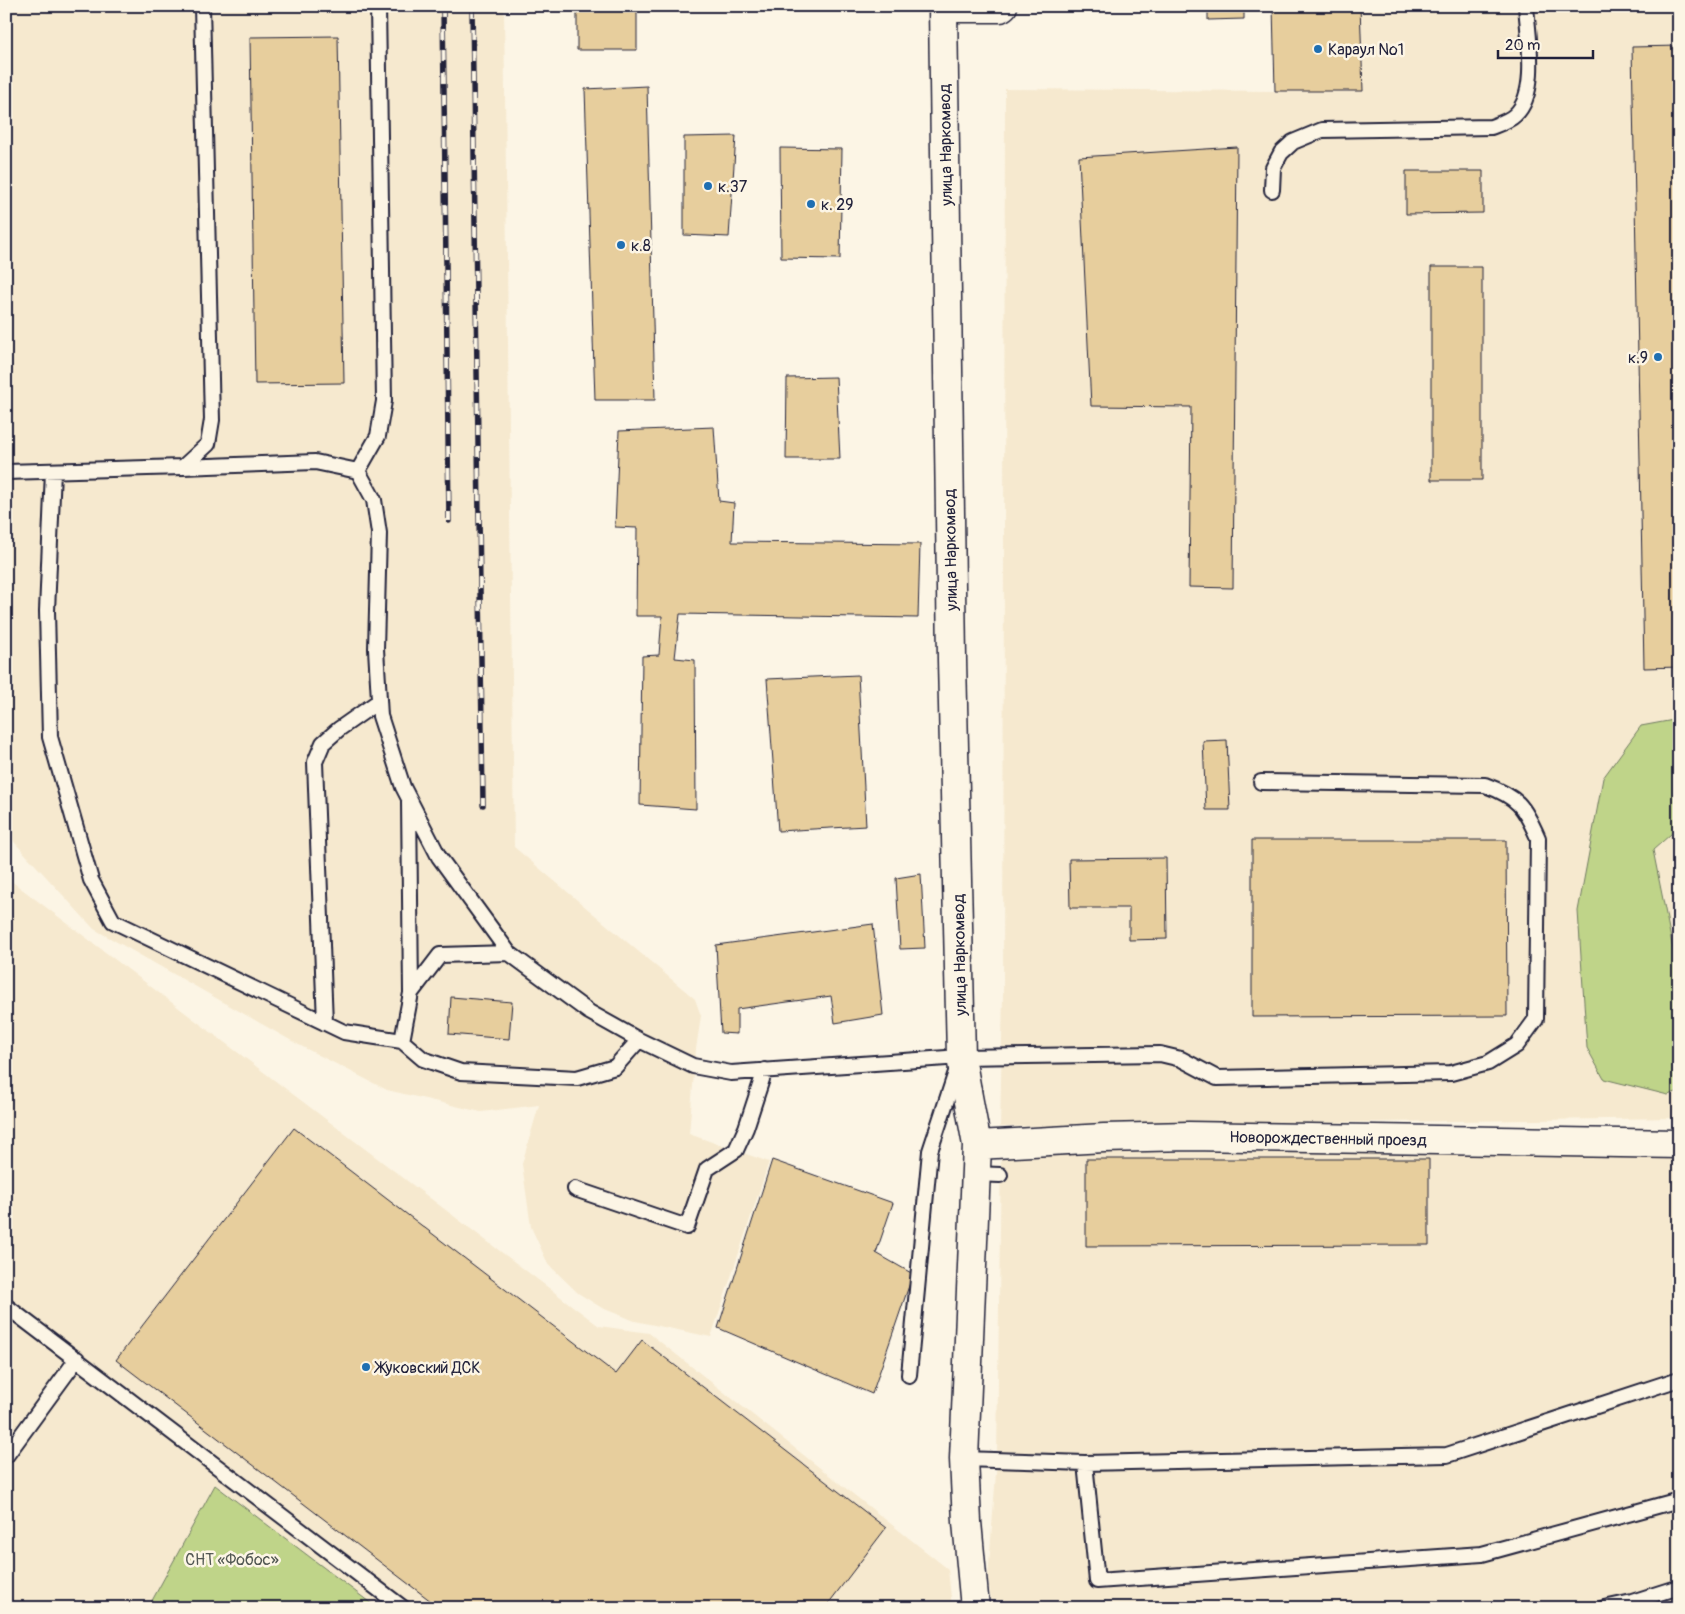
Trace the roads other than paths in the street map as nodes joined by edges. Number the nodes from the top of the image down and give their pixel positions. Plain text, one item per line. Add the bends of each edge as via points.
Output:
1 (202, 6) edge
2 (378, 6) edge
3 (1003, 6) edge
4 (1526, 6) edge
5 (943, 7) edge
6 (1272, 190) dead end
7 (183, 467) junction
8 (53, 471) junction
9 (358, 471) junction
10 (6, 472) edge
11 (379, 701) junction
12 (1261, 782) dead end
13 (409, 798) junction
14 (509, 953) junction
15 (411, 993) junction
16 (325, 1023) junction
17 (638, 1040) junction
18 (402, 1041) junction
19 (961, 1057) junction
20 (765, 1070) junction
21 (1679, 1144) edge
22 (977, 1145) junction
23 (575, 1189) dead end
24 (6, 1306) edge
25 (77, 1359) junction
26 (909, 1375) dead end
27 (1679, 1379) edge
28 (6, 1456) edge
29 (964, 1459) junction
30 (1085, 1463) junction
31 (1679, 1500) edge
32 (1679, 1588) edge
33 (1630, 1605) edge
34 (403, 1608) edge
35 (976, 1608) edge
36 (1604, 1608) edge

1 - 7 lane via 212,420 208,444
2 - 9 lane via 384,401 378,436
3 - 5 street, улица Наркомвод
4 - 6 lane via 1530,82 1528,95 1515,115 1491,127 1322,130 1293,142 1281,153 1273,168
5 - 19 street, улица Наркомвод
7 - 8 lane
7 - 9 lane via 315,462
8 - 10 lane
8 - 16 lane via 47,611 50,737 91,880 113,921
9 - 11 lane via 374,500 379,533 376,649
11 - 13 lane via 380,716
11 - 16 lane via 323,743 315,762
12 - 19 lane via 1485,785 1509,794 1527,814 1538,838 1536,1019 1517,1045 1488,1064 1451,1073 1246,1078 1217,1078 1181,1059 1160,1054
13 - 14 lane via 439,857
13 - 15 lane
14 - 15 lane via 440,955
14 - 17 lane via 589,1012
15 - 18 lane
16 - 18 lane via 344,1032
17 - 18 lane via 615,1067 578,1078 461,1072 423,1059
17 - 20 lane via 693,1066 731,1073
19 - 20 lane
19 - 22 street, улица Наркомвод
19 - 26 lane via 930,1151
20 - 23 lane via 736,1150 707,1170 687,1226
21 - 22 street, Новорождественный проезд via 1189,1136
22 - 29 street, улица Наркомвод via 988,1175
24 - 25 lane
25 - 28 lane
25 - 34 lane
27 - 30 lane via 1447,1455
29 - 30 lane
29 - 35 street, улица Наркомвод
30 - 31 lane via 1096,1581 1482,1554
32 - 33 lane
33 - 36 lane

